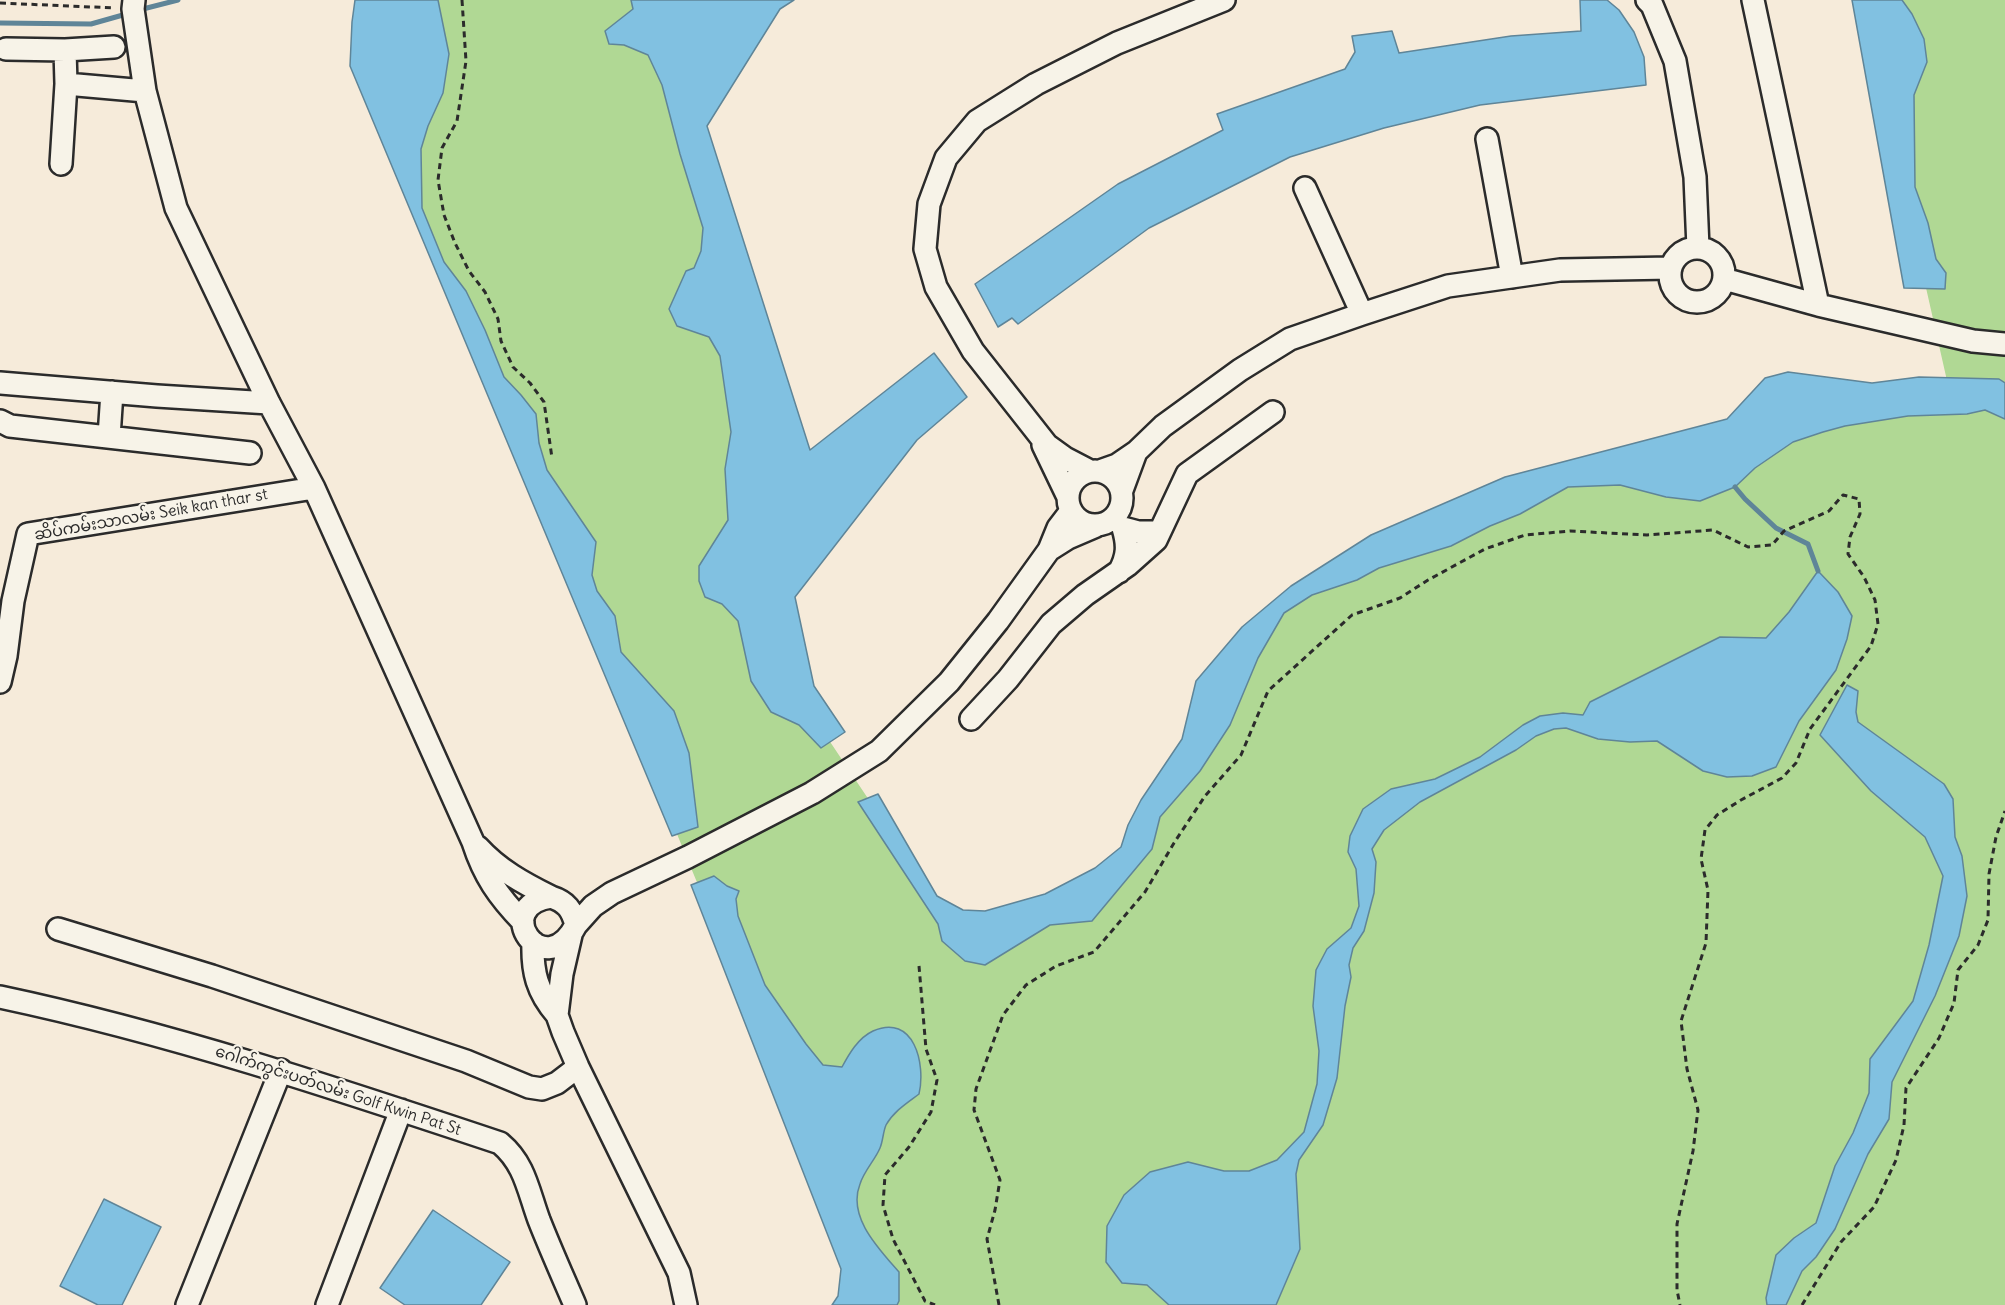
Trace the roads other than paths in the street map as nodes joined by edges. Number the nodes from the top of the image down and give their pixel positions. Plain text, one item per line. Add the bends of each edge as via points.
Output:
1 (1224, 0) edge
2 (1647, 0) edge
3 (1753, 0) edge
4 (134, 4) edge
5 (114, 47) dead end
6 (6, 50) dead end
7 (65, 50) junction
8 (66, 84) junction
9 (145, 91) junction
10 (1487, 139) dead end
11 (61, 164) dead end
12 (1305, 188) dead end
13 (1698, 248) junction
14 (1671, 268) junction
15 (1512, 277) junction
16 (1724, 279) junction
17 (1818, 305) junction
18 (1362, 314) junction
19 (2005, 344) edge
20 (0, 383) edge
21 (112, 392) junction
22 (269, 403) junction
23 (1273, 412) dead end
24 (0, 421) edge
25 (1032, 426) junction
26 (109, 437) junction
27 (1136, 452) junction
28 (250, 453) dead end
29 (1095, 471) junction
30 (314, 488) junction
31 (1122, 490) junction
32 (1070, 504) junction
33 (1120, 521) junction
34 (1096, 526) junction
35 (1159, 532) junction
36 (1049, 550) junction
37 (1119, 572) junction
38 (0, 681) edge
39 (971, 718) dead end
40 (473, 842) junction
41 (612, 893) junction
42 (556, 899) junction
43 (522, 922) junction
44 (58, 928) dead end
45 (574, 930) junction
46 (533, 942) junction
47 (0, 997) edge
48 (557, 1015) junction
49 (578, 1067) junction
50 (281, 1070) junction
51 (401, 1110) junction
52 (187, 1305) edge
53 (327, 1305) edge
54 (575, 1305) edge
55 (686, 1305) edge

1 - 25 street via 1117,43 1036,84 977,121 946,158 929,204 925,249 936,288 973,351
2 - 13 street via 1675,61 1695,177
3 - 17 street
4 - 9 street
5 - 7 street
6 - 7 street
7 - 8 street
8 - 9 street
8 - 11 street
9 - 22 street via 176,208
10 - 15 street
12 - 18 street
13 - 14 street via 1686,250
13 - 16 street via 1711,251 1721,261
14 - 15 street via 1560,270
14 - 16 street via 1673,288 1694,302 1717,294
15 - 18 street via 1448,286
16 - 17 street
17 - 19 street via 1973,341
18 - 27 street via 1290,339 1173,419
20 - 21 street
21 - 22 street
21 - 26 street
22 - 30 street
23 - 35 street via 1187,474
24 - 26 street via 10,426
25 - 29 street via 1047,445 1065,458
25 - 32 street
26 - 28 street
27 - 29 street via 1117,465
27 - 31 street
29 - 31 street via 1112,476
29 - 32 street via 1081,474 1072,483
30 - 38 street, ဆိပ်ကမ်းသာလမ်း Seik kan thar st via 27,534
30 - 40 street
31 - 33 street
32 - 34 street via 1080,521
32 - 36 street
33 - 34 street
33 - 35 street via 1138,532
33 - 37 street via 1128,546
34 - 36 street
35 - 37 street via 1156,540
36 - 41 street via 949,682 879,751 812,793
37 - 39 street via 1051,624
40 - 42 street via 504,871
40 - 43 street via 493,888
41 - 42 street
41 - 45 street via 593,906
42 - 43 street via 538,899 529,906
42 - 45 street via 570,909
43 - 46 street
44 - 49 street via 466,1060 529,1087 542,1089 557,1083
45 - 46 street via 555,947
45 - 48 street via 562,974
46 - 48 street via 536,980 545,1001
47 - 50 street, ဂေါက်ကွင်းပတ်လမ်း Golf Kwin Pat St
48 - 49 street
49 - 55 street via 679,1273
50 - 51 street, ဂေါက်ကွင်းပတ်လမ်း Golf Kwin Pat St
50 - 52 street
51 - 53 street
51 - 54 street, ဂေါက်ကွင်းပတ်လမ်း Golf Kwin Pat St via 500,1143 513,1154

